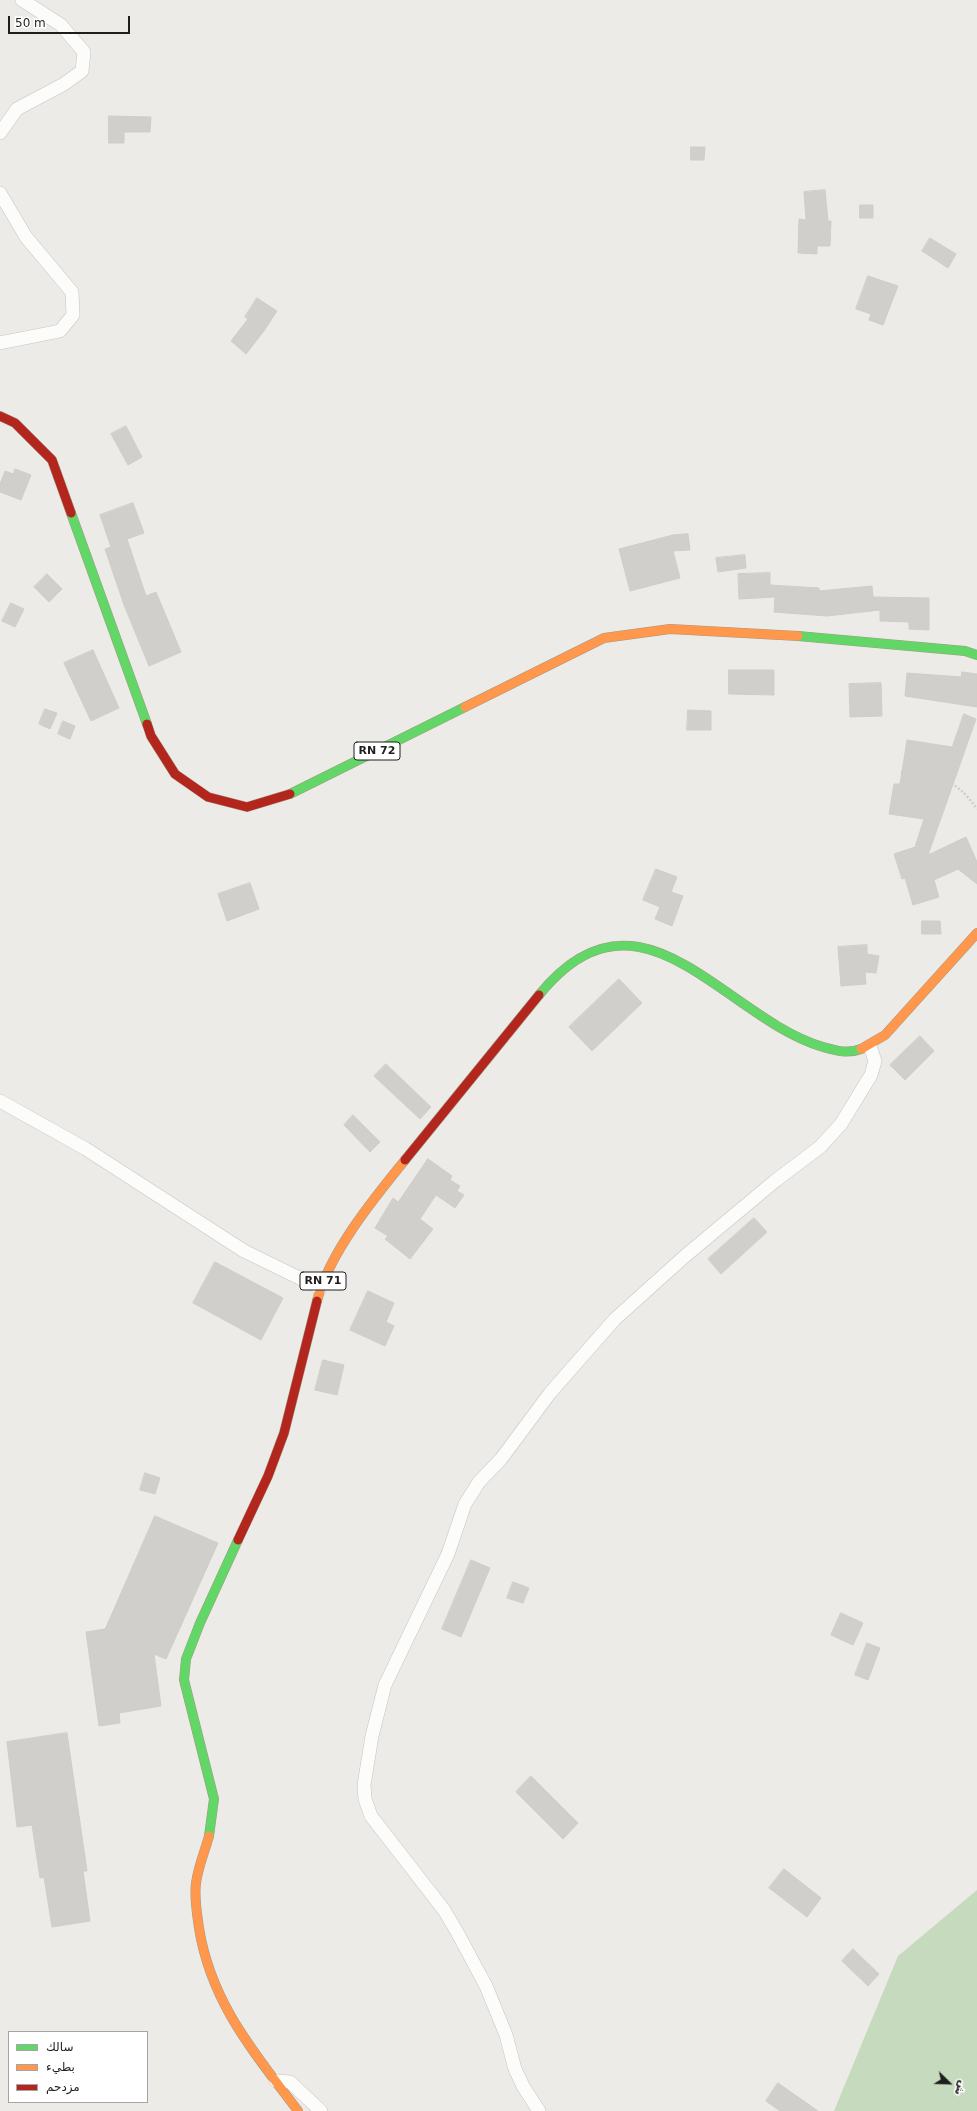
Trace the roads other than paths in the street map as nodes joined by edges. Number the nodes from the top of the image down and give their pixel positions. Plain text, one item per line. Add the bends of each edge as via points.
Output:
1 (22, 0) edge
2 (0, 133) edge
3 (0, 193) edge
4 (0, 343) edge
5 (0, 416) edge
6 (977, 655) edge
7 (977, 933) edge
8 (870, 1046) junction
9 (0, 1101) edge
10 (320, 1288) junction
11 (276, 2081) junction
12 (298, 2111) edge
13 (321, 2111) edge
14 (539, 2111) edge

1 - 2 street via 61,25 84,52 82,71 64,84 17,109
3 - 4 street via 26,237 72,292 73,315 60,331
5 - 6 main road, RN 72 via 15,423 52,460 151,736 175,774 208,797 247,808 290,794 604,638 678,629 761,633 949,649
7 - 8 main road, RN 71 via 889,1030
8 - 10 main road, RN 71 via 841,1052 796,1036 685,965 659,953 635,946 596,950 573,962 547,985 489,1055 365,1210
8 - 14 street via 875,1060 871,1075 840,1124 820,1147 685,1256 615,1319 550,1393 500,1459 479,1482 465,1504 448,1554 385,1685 372,1736 364,1799 372,1816 444,1910 457,1932 489,1993 506,2034 515,2069
9 - 10 street via 86,1148 244,1251
10 - 11 main road, RN 71 via 284,1433 268,1476 200,1623 186,1659 184,1680 214,1799 211,1828 196,1882 196,1908 204,1953 220,1999 248,2044
11 - 12 main road, RN 71
11 - 13 street via 290,2082

